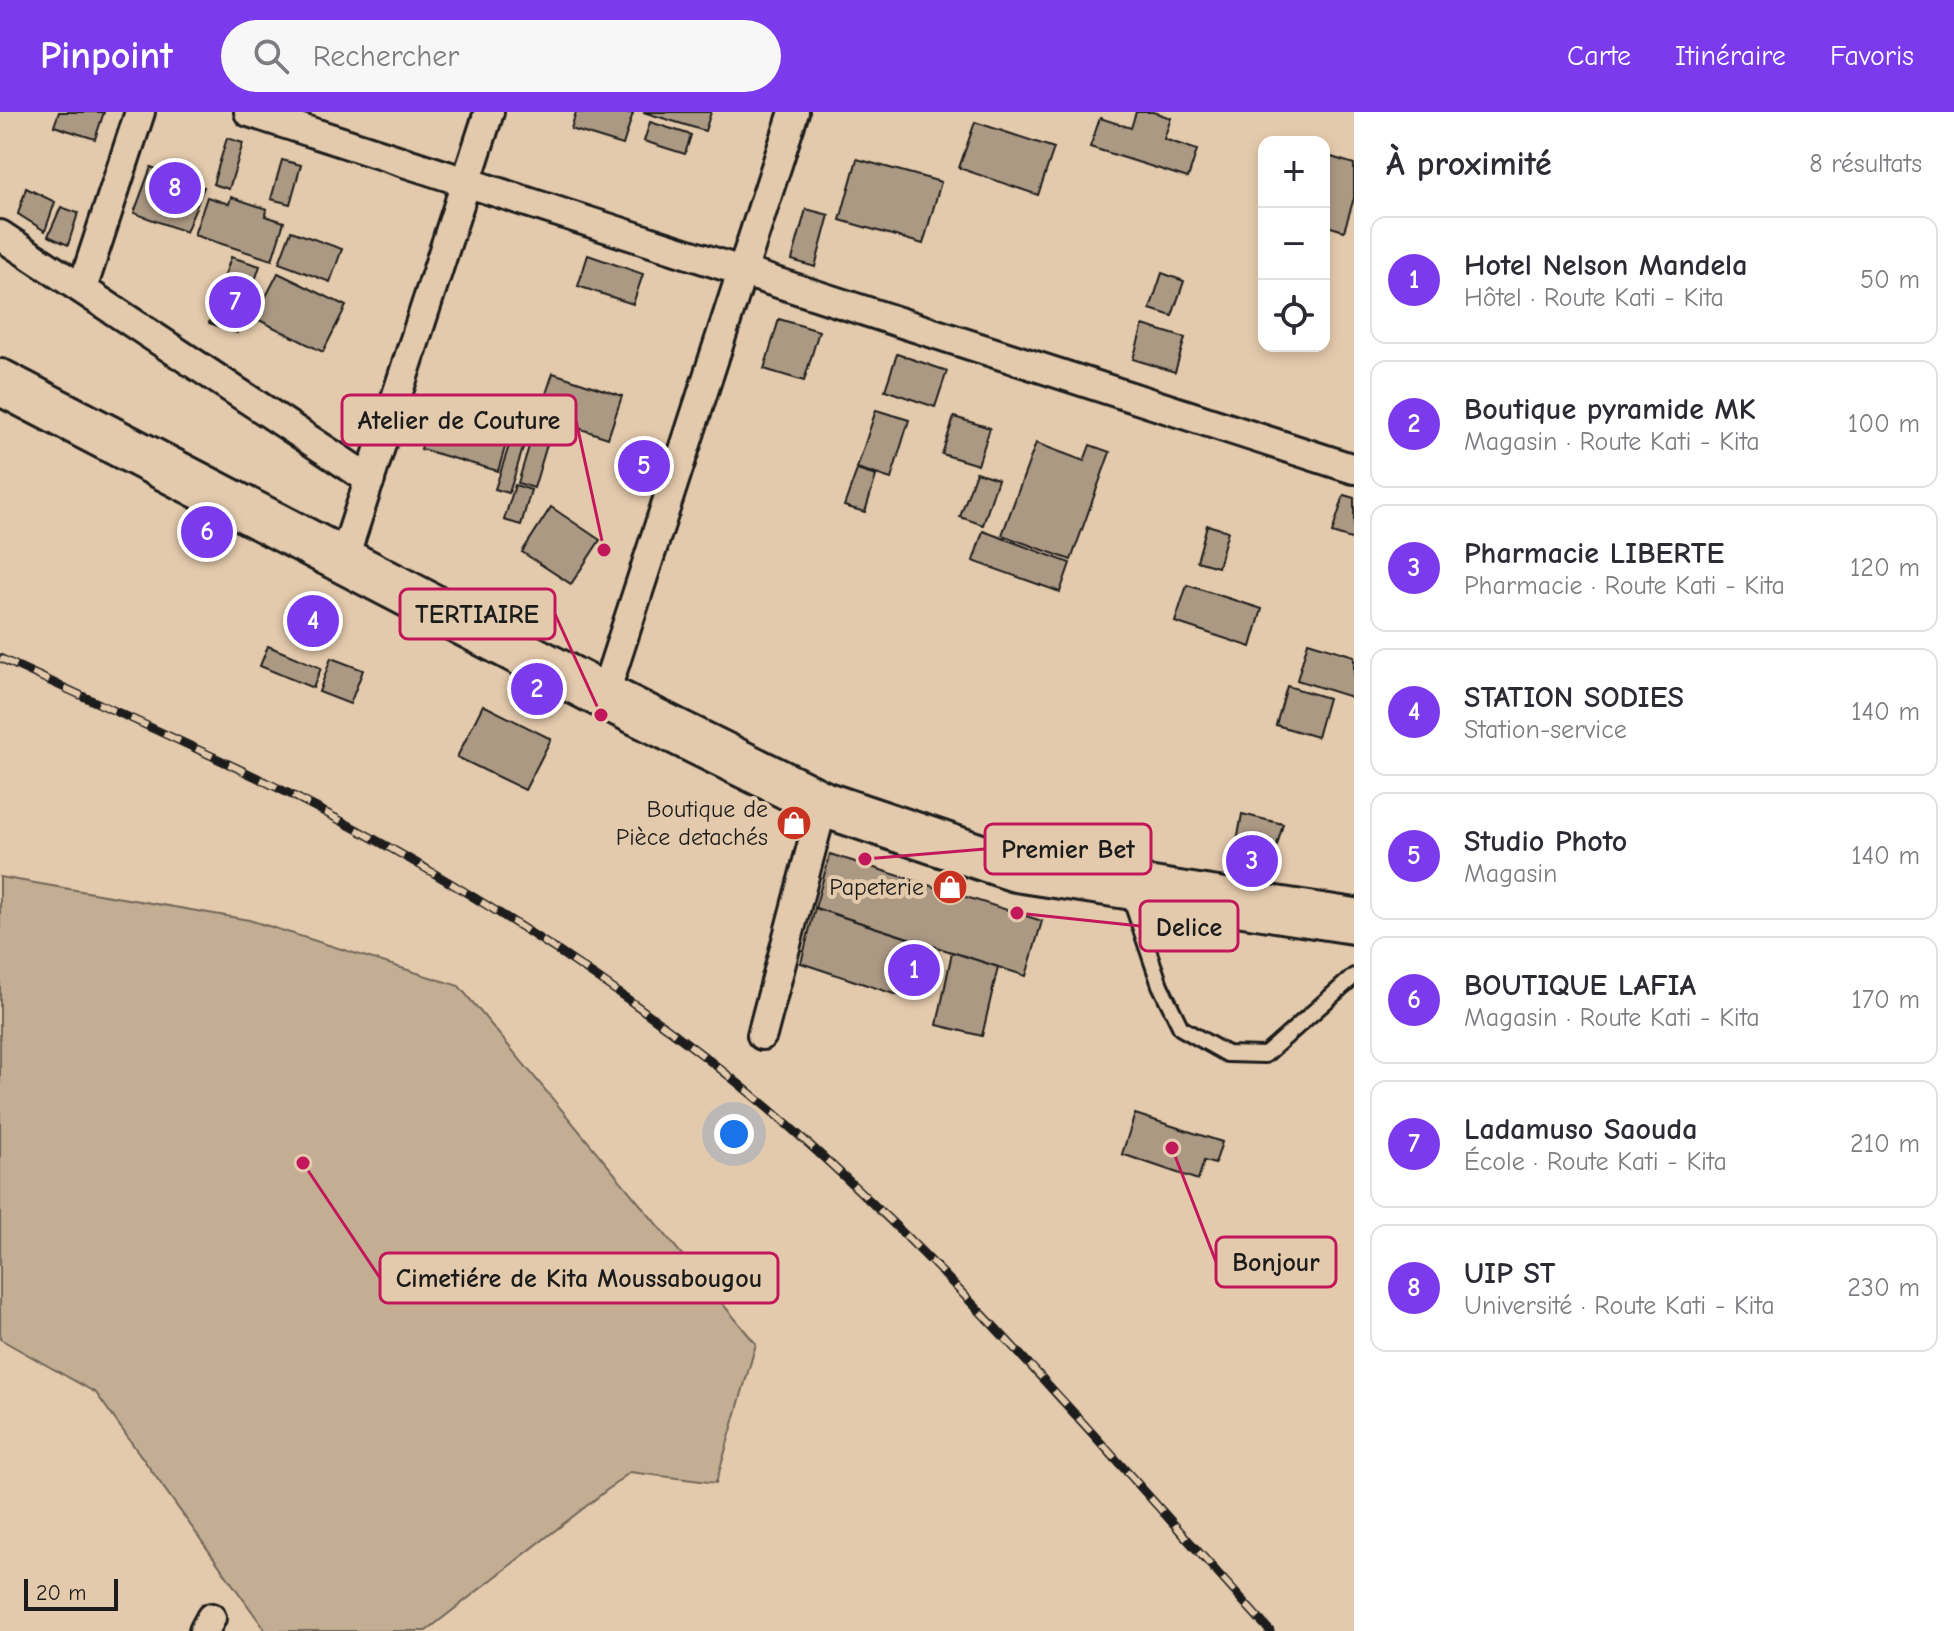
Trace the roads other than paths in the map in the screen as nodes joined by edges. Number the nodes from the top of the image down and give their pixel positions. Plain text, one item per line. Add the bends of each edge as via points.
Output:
1 (140, 112) edge
2 (249, 112) edge
3 (489, 112) edge
4 (794, 112) edge
5 (466, 182) junction
6 (0, 235) edge
7 (743, 271) junction
8 (82, 289) junction
9 (0, 382) edge
10 (1354, 469) edge
11 (370, 480) junction
12 (343, 561) junction
13 (604, 696) junction
14 (823, 804) junction
15 (1126, 886) junction
16 (1354, 921) edge
17 (1354, 976) edge
18 (762, 1035) dead end

1 - 8 street
2 - 5 street
3 - 5 street
4 - 7 street
5 - 7 street
5 - 11 street
6 - 8 street
7 - 10 street
7 - 13 street
8 - 11 street
9 - 12 main road
11 - 12 street
12 - 13 main road
13 - 14 main road
14 - 15 main road via 1016,869
14 - 18 street
15 - 16 main road
15 - 17 lane via 1160,985 1181,1028 1227,1054 1265,1055

